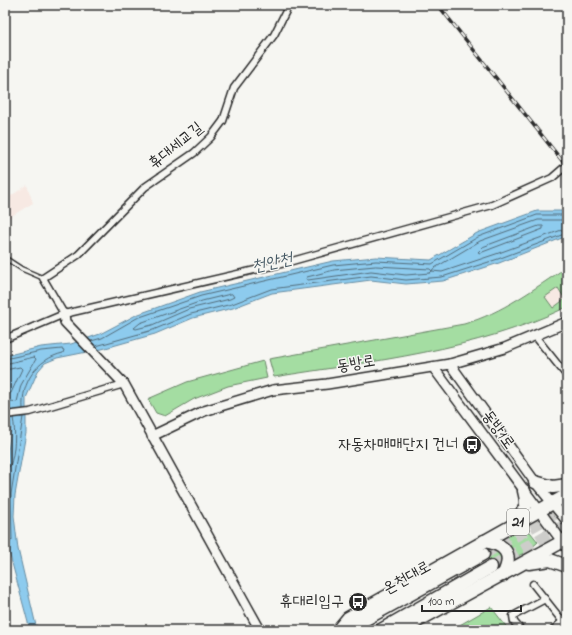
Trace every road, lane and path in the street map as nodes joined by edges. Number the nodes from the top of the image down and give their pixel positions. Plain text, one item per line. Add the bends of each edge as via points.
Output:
1 (289, 5) edge
2 (567, 165) edge
3 (5, 258) edge
4 (43, 278) junction
5 (64, 318) junction
6 (567, 322) edge
7 (535, 336) junction
8 (5, 340) edge
9 (450, 364) junction
10 (433, 367) junction
11 (567, 376) edge
12 (122, 381) junction
13 (6, 415) edge
14 (152, 436) junction
15 (535, 482) junction
16 (567, 485) edge
17 (524, 490) junction
18 (567, 495) edge
19 (553, 503) junction
20 (539, 510) junction
21 (567, 521) edge
22 (502, 531) junction
23 (484, 541) junction
24 (565, 543) edge
25 (483, 554) tunnel mouth
26 (518, 566) junction
27 (567, 566) edge
28 (491, 567) tunnel mouth
29 (503, 575) junction
30 (533, 584) dead end
31 (545, 599) junction
32 (563, 621) junction
33 (567, 627) edge
34 (260, 630) edge
35 (338, 630) edge
36 (346, 630) edge
37 (381, 630) edge
38 (402, 630) edge
39 (521, 630) edge
40 (553, 630) edge

1 - 4 street, 휴대세교길 via 274,35 234,88 223,121 211,137 194,153 145,187 78,254
2 - 5 street via 552,178 492,206 285,263
3 - 4 lane
4 - 5 street
5 - 8 street
5 - 12 street
6 - 7 street, 동방로
7 - 9 street, 동방로 via 505,348
7 - 11 street
9 - 10 street, 동방로
9 - 15 street, 동방1로
10 - 14 street, 동방로 via 273,390 204,411
10 - 17 street, 동방1로
12 - 13 street via 30,412
12 - 14 street
14 - 34 street
15 - 16 highway via 553,487
15 - 19 street, 동방1로
17 - 20 street, 동방1로
17 - 22 highway via 525,509
18 - 19 highway, 21
19 - 20 highway, 21
19 - 21 street, 동방1로
20 - 22 highway, 21
20 - 24 street, 동방1로
22 - 23 highway, 21
23 - 29 highway via 498,544 507,553 508,562
23 - 35 highway, 21 via 348,618
24 - 26 highway, 21
25 - 36 highway, 온천대로
26 - 27 highway via 550,560
26 - 29 highway, 21
28 - 37 highway, 온천대로
29 - 38 highway, 21
30 - 31 street
31 - 32 street
31 - 39 street via 513,616 514,622
32 - 33 street
32 - 40 street

